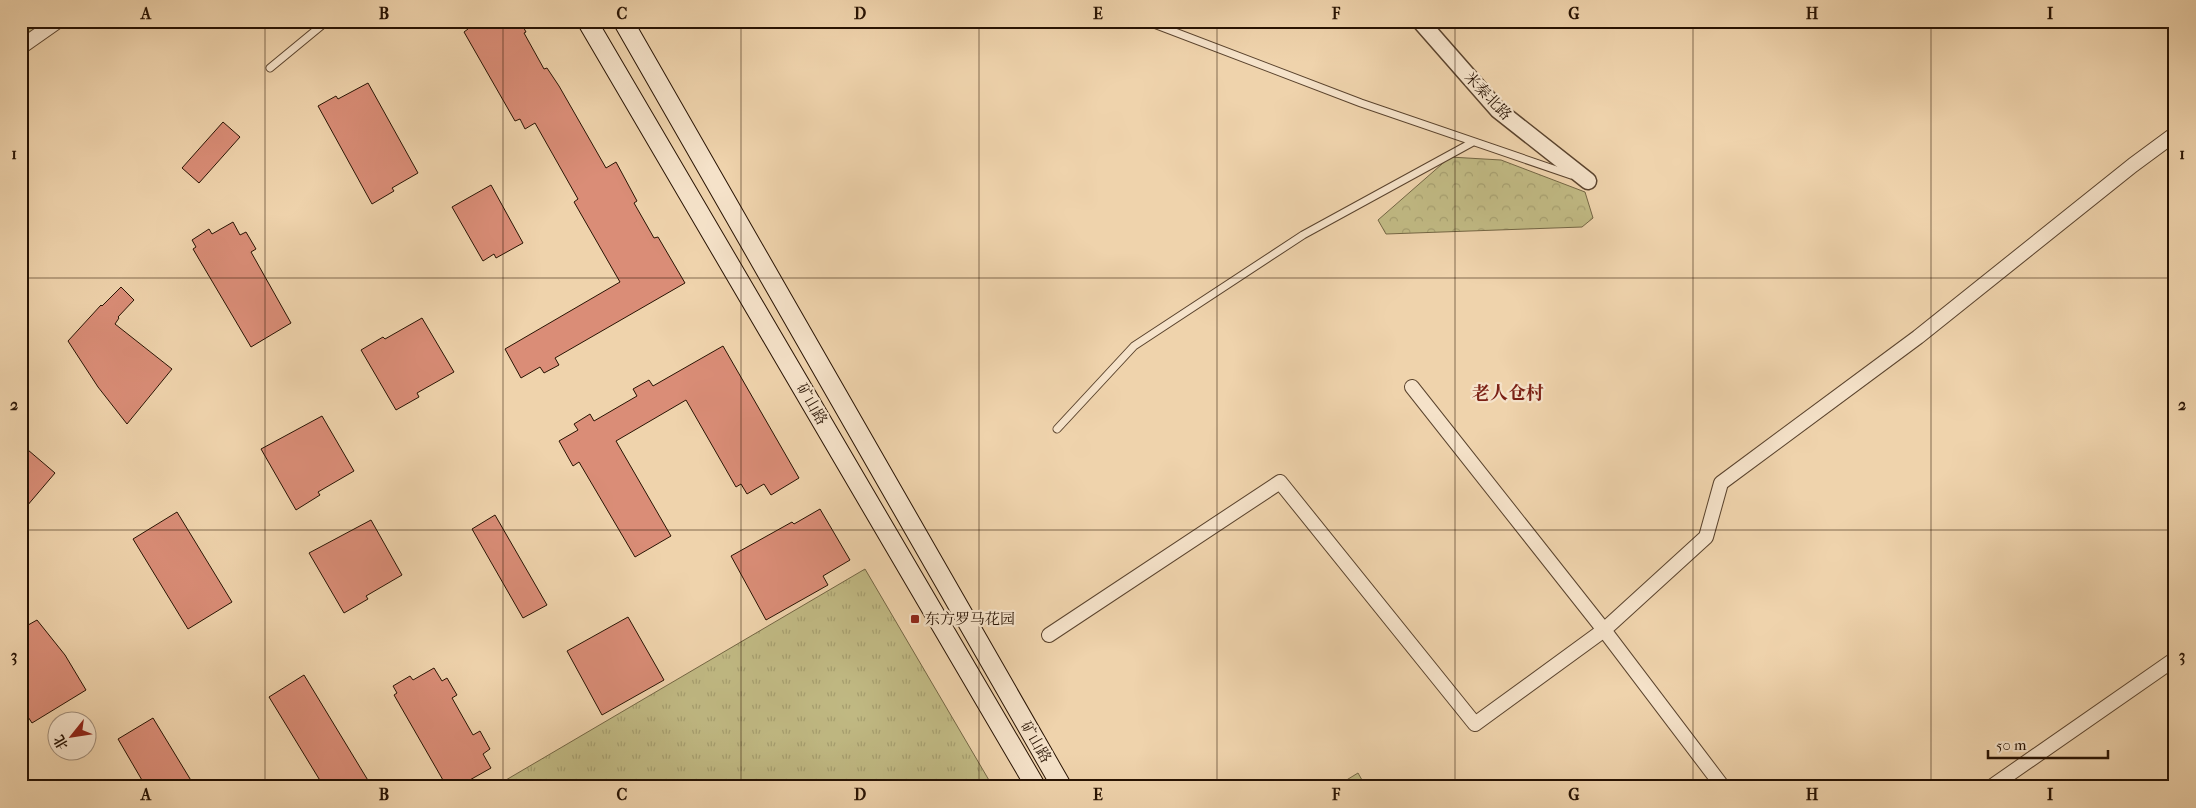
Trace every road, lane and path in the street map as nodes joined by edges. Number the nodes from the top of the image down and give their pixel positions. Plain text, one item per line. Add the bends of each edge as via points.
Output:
1 (58, 21) edge
2 (327, 21) edge
3 (587, 21) edge
4 (623, 21) edge
5 (1146, 21) edge
6 (1420, 21) edge
7 (21, 47) edge
8 (270, 68) dead end
9 (2175, 134) edge
10 (1473, 142) junction
11 (1588, 181) joint
12 (1412, 387) dead end
13 (1057, 429) dead end
14 (1604, 630) junction
15 (1048, 636) dead end
16 (2175, 659) edge
17 (1036, 787) edge
18 (1062, 787) edge
19 (1724, 787) edge
20 (1991, 787) edge

1 - 7 street
2 - 8 lane
3 - 17 main road, 矿山路
4 - 18 main road, 矿山路
5 - 10 lane
6 - 11 street, 米秦北路 via 1498,110
9 - 14 street via 1918,337 1721,483 1706,537
10 - 11 lane
10 - 13 lane via 1303,235 1134,346
12 - 14 street
14 - 15 street via 1475,724 1280,482
14 - 19 street
16 - 20 street

